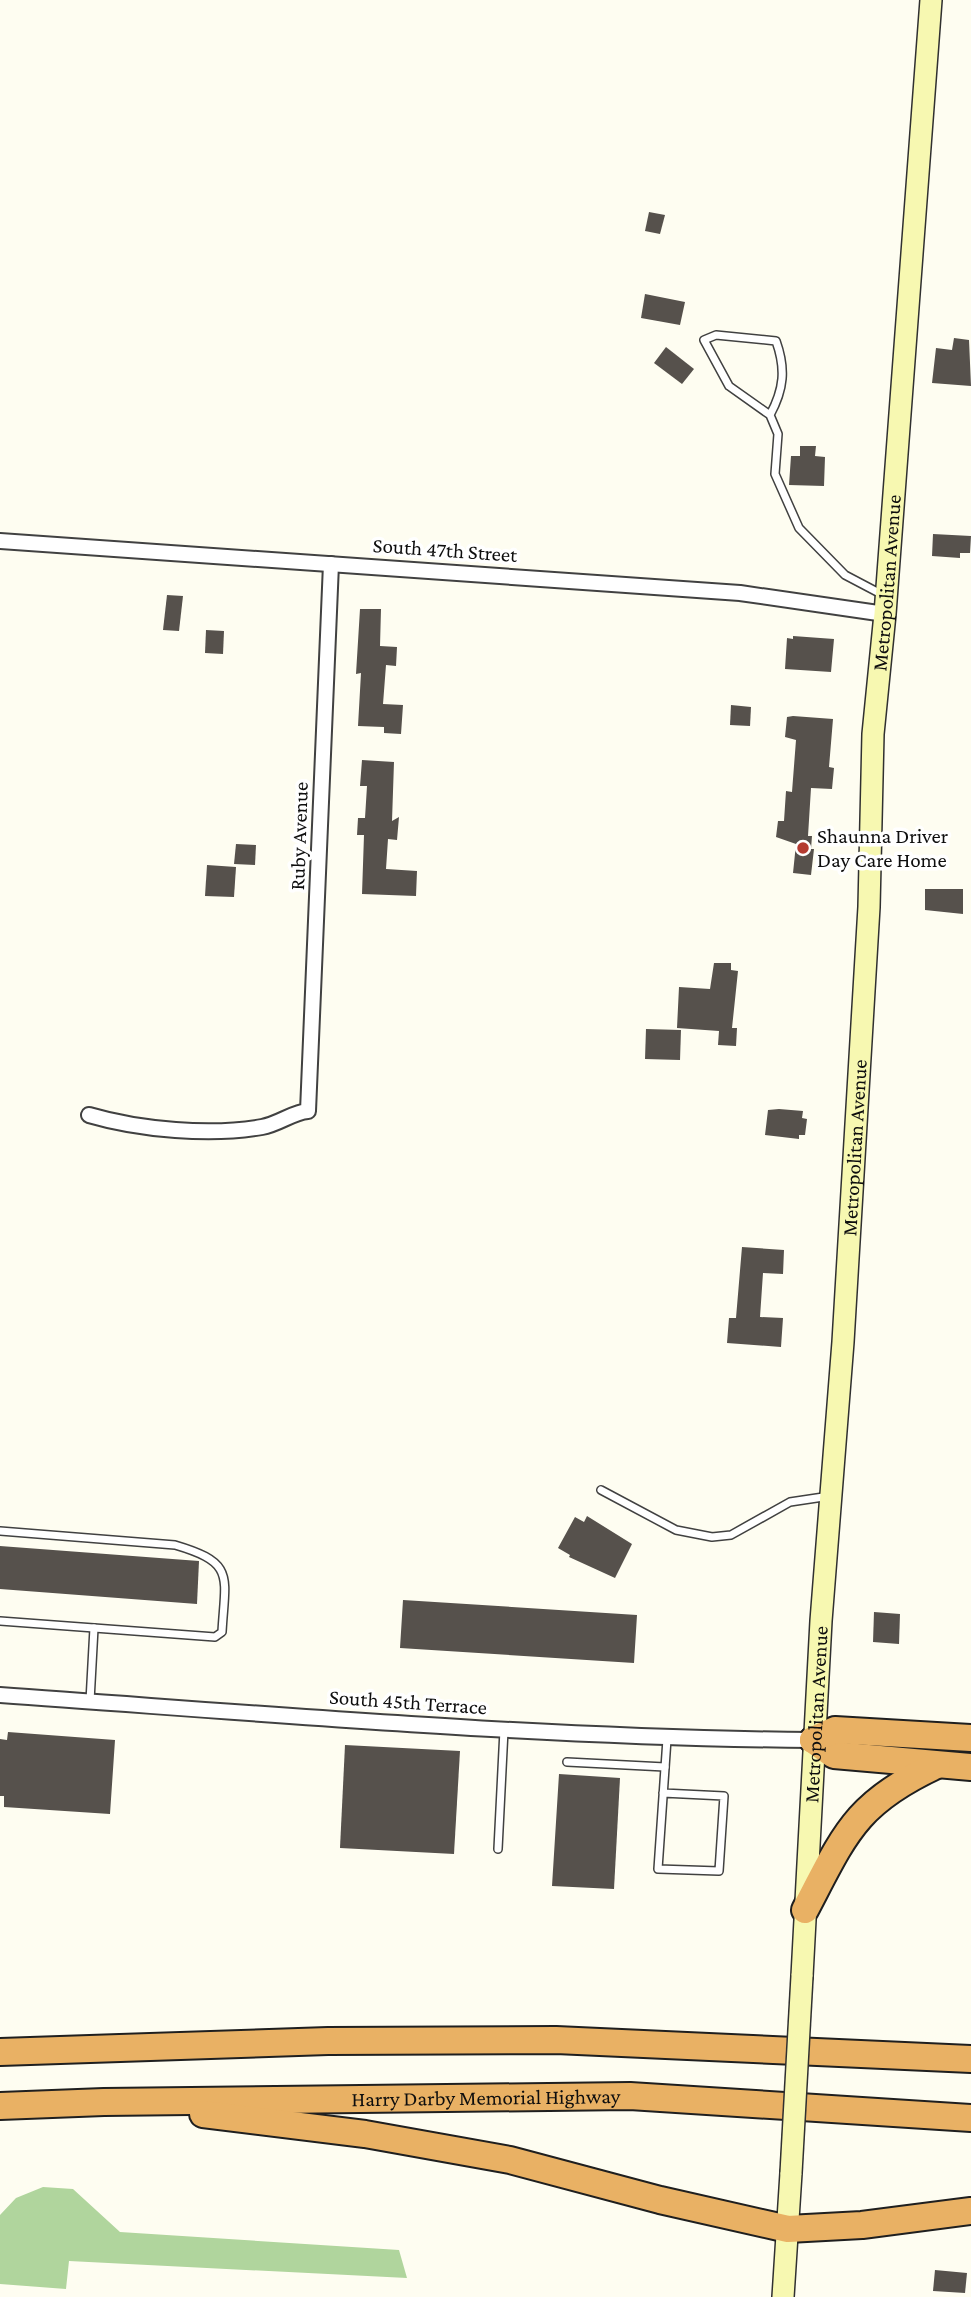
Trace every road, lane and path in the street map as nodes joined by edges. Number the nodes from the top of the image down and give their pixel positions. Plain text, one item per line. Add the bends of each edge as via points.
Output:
1 (931, 0) edge
2 (770, 415) junction
3 (0, 541) edge
4 (331, 564) junction
5 (886, 606) junction
6 (89, 1115) dead end
7 (601, 1490) dead end
8 (830, 1496) junction
9 (0, 1531) edge
10 (0, 1621) edge
11 (94, 1628) junction
12 (0, 1695) edge
13 (90, 1701) junction
14 (504, 1730) junction
15 (971, 1738) edge
16 (667, 1739) junction
17 (813, 1740) junction
18 (567, 1762) dead end
19 (937, 1765) junction
20 (665, 1766) junction
21 (971, 1767) edge
22 (663, 1793) junction
23 (498, 1849) dead end
24 (805, 1910) junction
25 (0, 2052) edge
26 (971, 2059) edge
27 (104, 2102) junction
28 (0, 2106) edge
29 (971, 2118) edge
30 (971, 2211) edge
31 (788, 2229) junction
32 (783, 2297) edge

1 - 5 main road, Metropolitan Avenue
2 - 2 lane via 729,386 704,340 716,335 776,341 784,373
2 - 5 lane via 778,434 775,474 799,528 845,575
3 - 4 street, South 47th Street
4 - 5 street, South 47th Street
4 - 6 street, Ruby Avenue via 308,1111 281,1123 239,1131 124,1125
5 - 8 main road, Metropolitan Avenue via 873,734 869,907
7 - 8 lane via 676,1530 712,1537 731,1535 790,1503
8 - 17 main road, Metropolitan Avenue
9 - 11 lane via 175,1545 203,1553 219,1564 225,1576 222,1632 215,1637
10 - 11 lane
11 - 13 lane
12 - 13 street, South 45th Terrace
13 - 14 street, South 45th Terrace
14 - 16 street, South 45th Terrace
14 - 23 lane
15 - 17 highway via 835,1730
16 - 17 street, South 45th Terrace
16 - 20 lane
17 - 19 highway via 834,1755
17 - 24 main road, Metropolitan Avenue
18 - 20 lane
19 - 21 highway
19 - 24 highway via 899,1783 869,1805 844,1836
20 - 22 lane
22 - 22 lane via 658,1869 719,1871 724,1796
24 - 31 main road, Metropolitan Avenue, bridge
25 - 26 highway via 328,2041 556,2040
27 - 28 highway, Harry Darby Memorial Highway
27 - 29 highway, Harry Darby Memorial Highway via 630,2096
27 - 31 highway via 365,2134 510,2160
30 - 31 highway
31 - 32 main road, Metropolitan Avenue

